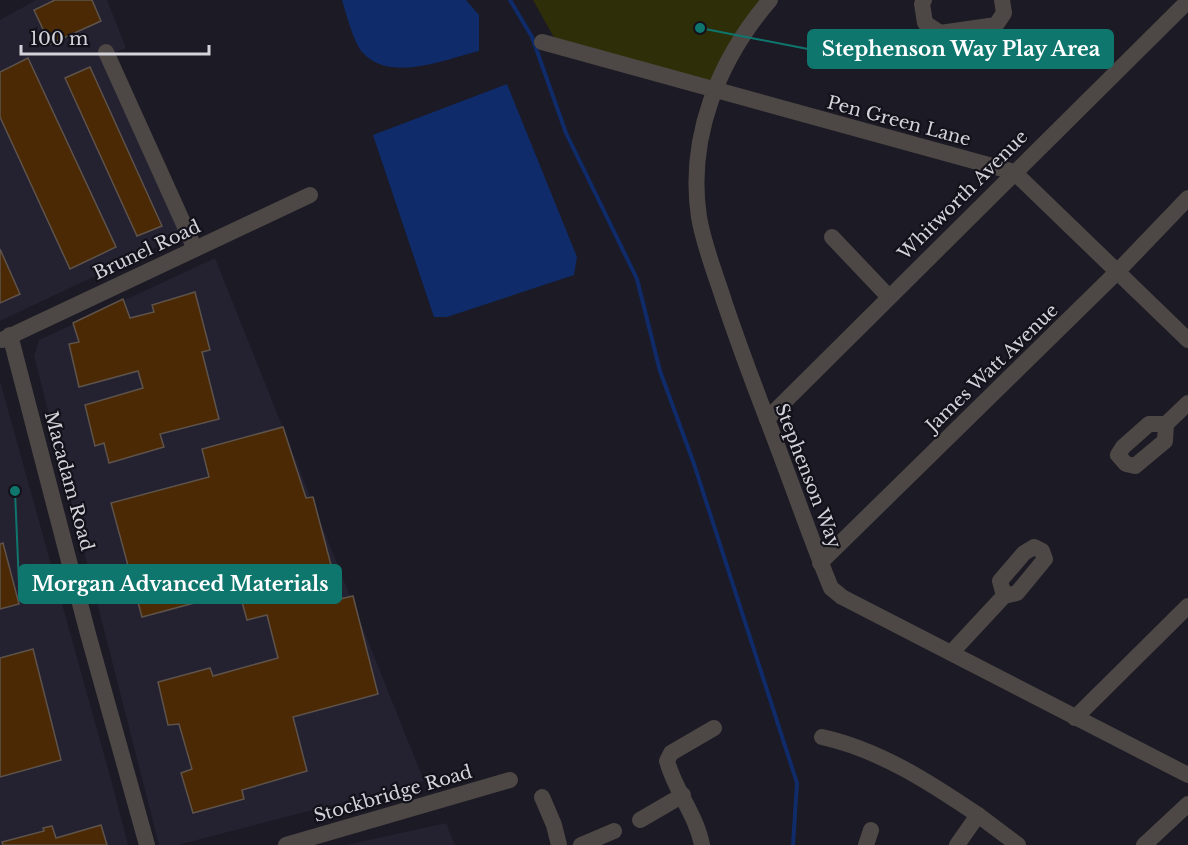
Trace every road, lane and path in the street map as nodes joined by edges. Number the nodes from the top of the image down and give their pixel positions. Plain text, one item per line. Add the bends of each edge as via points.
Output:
1 (770, 0) edge
2 (924, 0) edge
3 (1002, 0) edge
4 (1188, 1) edge
5 (542, 42) dead end
6 (106, 52) dead end
7 (716, 91) junction
8 (1014, 172) junction
9 (310, 195) dead end
10 (1188, 198) edge
11 (832, 237) dead end
12 (195, 249) junction
13 (1118, 272) junction
14 (888, 296) junction
15 (5, 338) edge
16 (1188, 340) edge
17 (1188, 403) edge
18 (767, 419) junction
19 (1166, 424) dead end
20 (820, 563) junction
21 (1004, 596) dead end
22 (1188, 606) edge
23 (951, 653) junction
24 (1075, 718) junction
25 (714, 728) dead end
26 (822, 737) dead end
27 (1188, 776) edge
28 (510, 780) dead end
29 (683, 795) junction
30 (542, 797) dead end
31 (1188, 804) edge
32 (978, 815) junction
33 (640, 820) dead end
34 (614, 831) dead end
35 (147, 845) edge
36 (286, 845) edge
37 (559, 845) edge
38 (581, 845) edge
39 (702, 845) edge
40 (957, 845) edge
41 (1018, 845) edge
42 (1144, 845) edge

1 - 7 street, Stephenson Way via 743,33
2 - 3 street via 925,23 940,33 996,25 1004,14
4 - 8 street, Whitworth Avenue
5 - 7 street, Pen Green Lane
6 - 12 street
7 - 8 street, Pen Green Lane
7 - 18 street, Stephenson Way via 700,143 699,215 706,248
8 - 13 street, Pen Green Lane
8 - 14 street, Whitworth Avenue
9 - 12 street, Brunel Road
10 - 13 street, James Watt Avenue
11 - 14 street
12 - 15 street, Brunel Road
13 - 16 street, Pen Green Lane
13 - 20 street, James Watt Avenue
14 - 18 street, Whitworth Avenue
15 - 35 street, Macadam Road
17 - 19 street
18 - 20 street, Stephenson Way
20 - 23 street, Stephenson Way via 831,588 843,597
21 - 23 street
22 - 24 street
23 - 24 street, Stephenson Way
24 - 27 street, Stephenson Way
25 - 29 street via 671,753 667,761
26 - 32 street via 879,755 936,786
28 - 36 street, Stockbridge Road
29 - 33 street
29 - 39 street
30 - 37 street
31 - 42 street
32 - 40 street
32 - 41 street
34 - 38 street

